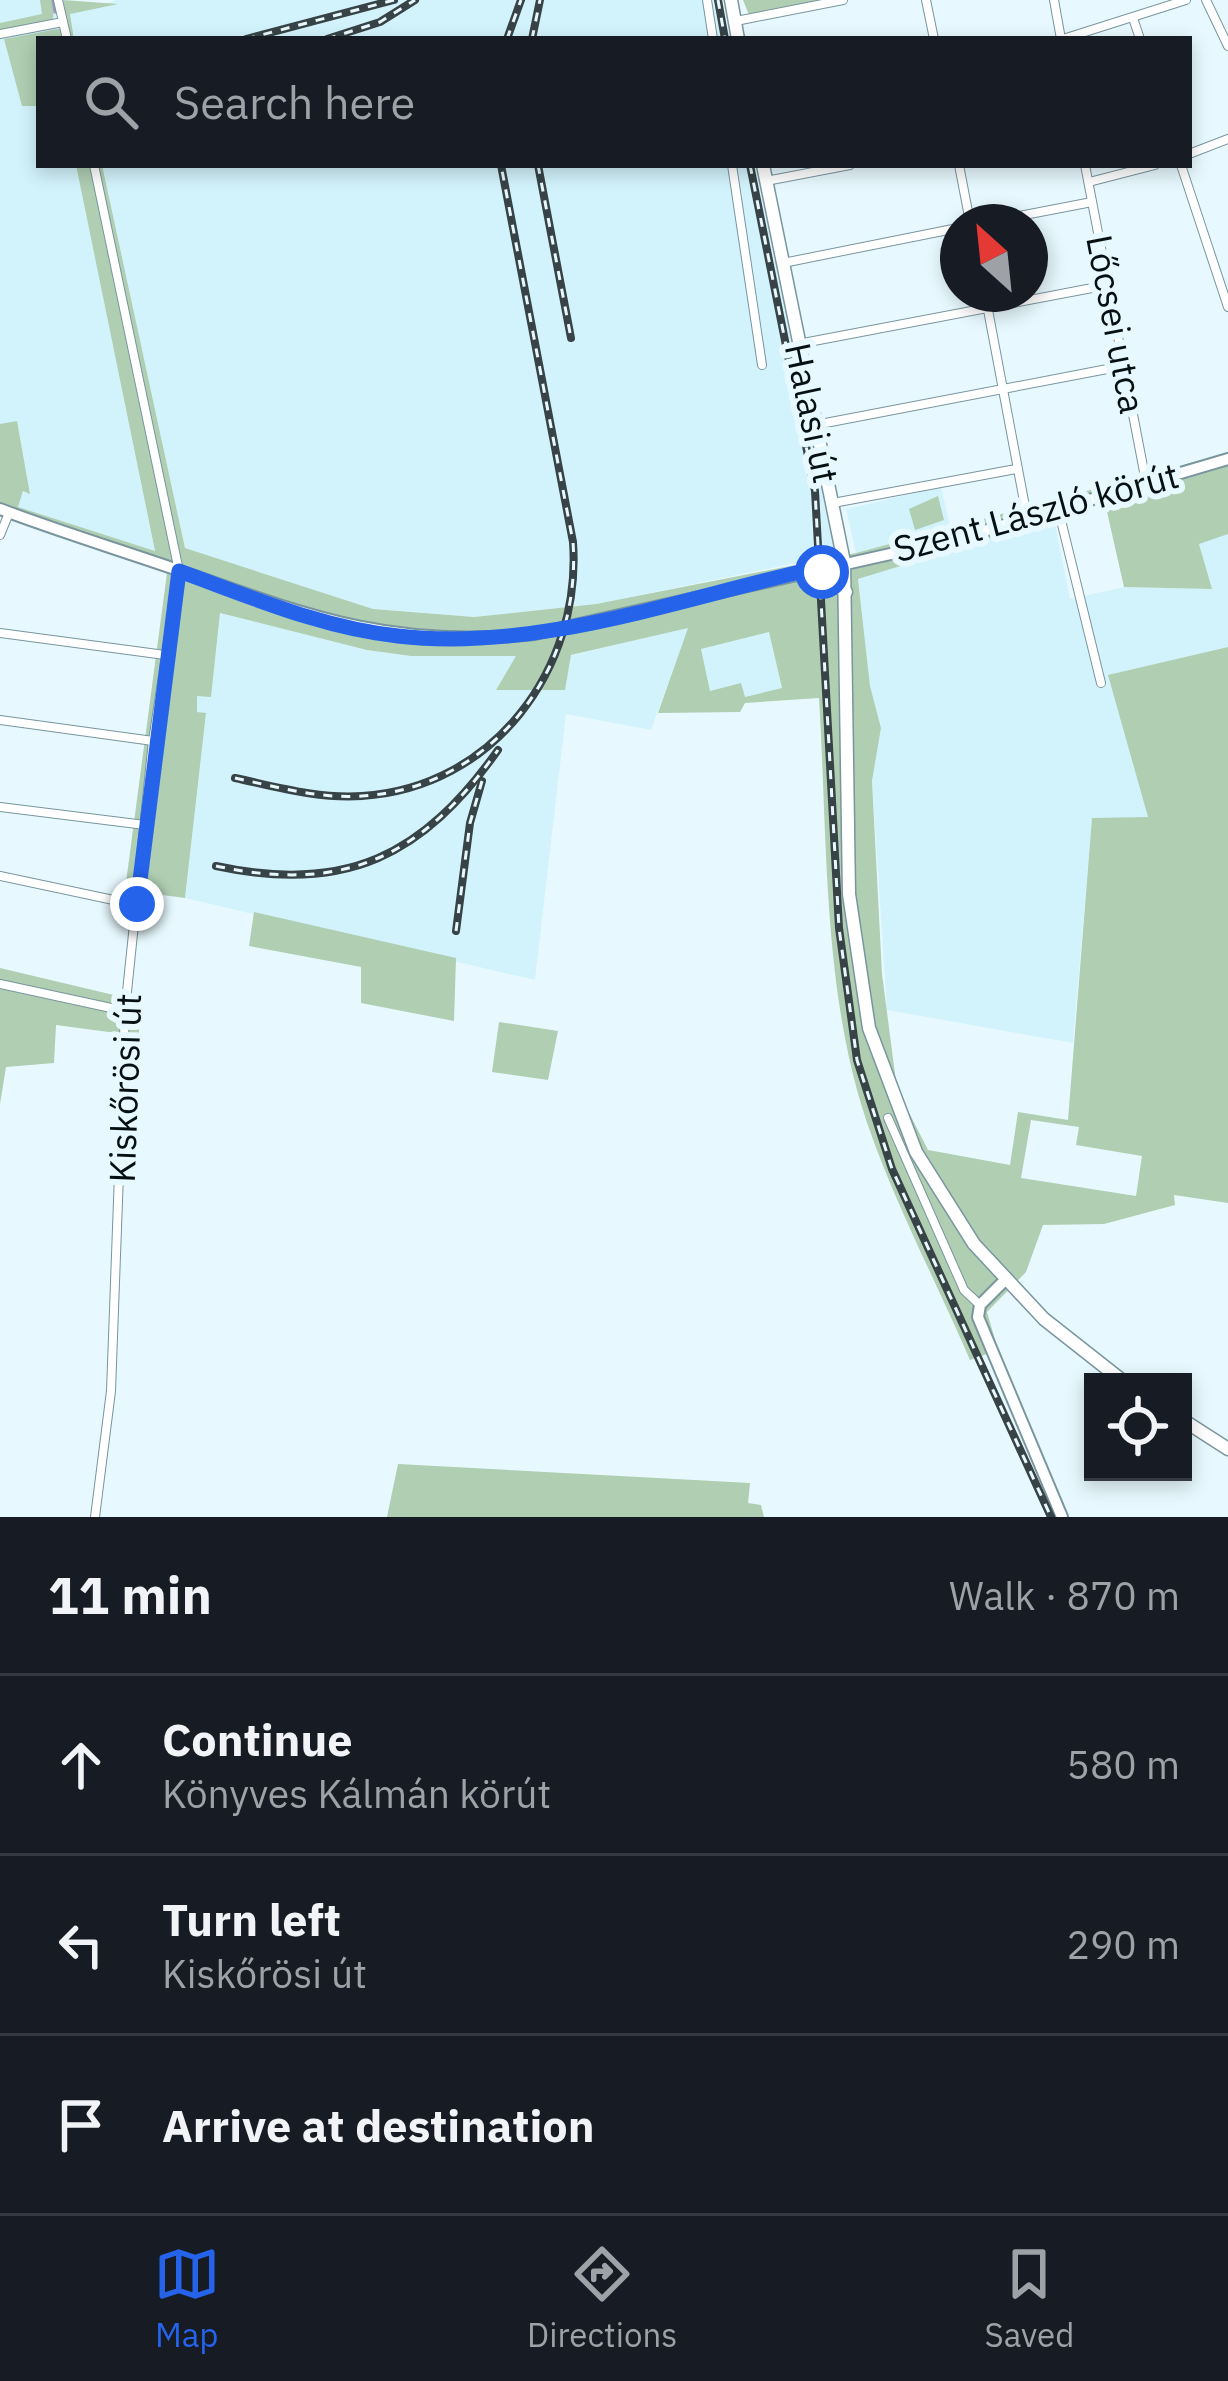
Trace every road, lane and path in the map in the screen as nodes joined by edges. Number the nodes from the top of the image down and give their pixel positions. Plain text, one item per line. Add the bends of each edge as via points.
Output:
1 (58, 0) edge
2 (707, 0) edge
3 (731, 0) edge
4 (843, 0) edge
5 (926, 0) edge
6 (1054, 0) edge
7 (1186, 0) edge
8 (1206, 0) edge
9 (1133, 17) junction
10 (735, 21) junction
11 (63, 22) junction
12 (0, 34) edge
13 (66, 36) edge
14 (712, 36) edge
15 (738, 36) edge
16 (933, 36) edge
17 (1061, 36) edge
18 (1072, 36) edge
19 (1139, 36) edge
20 (1228, 46) edge
21 (1228, 139) edge
22 (1192, 153) edge
23 (95, 168) edge
24 (731, 168) edge
25 (764, 168) edge
26 (834, 168) edge
27 (960, 168) edge
28 (1086, 168) edge
29 (1143, 168) edge
30 (1181, 168) edge
31 (766, 181) junction
32 (1089, 182) junction
33 (1092, 202) junction
34 (967, 204) edge
35 (1048, 210) edge
36 (940, 232) edge
37 (782, 264) junction
38 (1108, 285) junction
39 (1048, 295) edge
40 (1228, 307) edge
41 (957, 312) edge
42 (988, 312) edge
43 (798, 344) junction
44 (761, 365) dead end
45 (1123, 366) junction
46 (1004, 389) junction
47 (814, 425) junction
48 (1228, 459) edge
49 (1016, 469) junction
50 (1146, 482) junction
51 (832, 504) junction
52 (1058, 507) junction
53 (5, 511) edge
54 (1027, 518) junction
55 (0, 536) edge
56 (844, 562) junction
57 (813, 569) junction
58 (179, 571) junction
59 (847, 593) junction
60 (0, 633) edge
61 (166, 655) junction
62 (1101, 683) dead end
63 (0, 720) edge
64 (153, 741) junction
65 (0, 806) edge
66 (145, 825) junction
67 (0, 876) edge
68 (137, 904) junction
69 (0, 984) edge
70 (125, 1011) junction
71 (889, 1118) dead end
72 (1005, 1280) junction
73 (980, 1305) junction
74 (1113, 1373) edge
75 (1192, 1426) edge
76 (1228, 1449) edge
77 (94, 1517) edge
78 (1062, 1517) edge

1 - 11 street
2 - 14 street
3 - 10 main road
4 - 10 street
5 - 16 street
6 - 17 street
7 - 9 street
8 - 20 street
9 - 18 street
9 - 19 street
10 - 15 main road
11 - 12 street
11 - 13 street
21 - 22 street
23 - 58 street, Kiskőrösi út
24 - 44 street
25 - 31 main road, Halasi út
26 - 31 street
27 - 34 street
28 - 32 street, Lőcsei utca
29 - 32 street
30 - 40 street
31 - 37 main road, Halasi út
32 - 33 street, Lőcsei utca
33 - 35 street
33 - 38 street, Lőcsei utca
36 - 37 street
37 - 43 main road, Halasi út
38 - 39 street
38 - 45 street, Lőcsei utca
41 - 43 street
42 - 46 street
43 - 47 main road, Halasi út
45 - 46 street
45 - 50 street, Lőcsei utca
46 - 47 street
46 - 49 street
47 - 51 main road, Halasi út
48 - 50 street, Szent László körút
49 - 51 street
49 - 54 street
50 - 52 street, Szent László körút
51 - 56 main road, Halasi út
52 - 54 street, Szent László körút
52 - 62 street
53 - 55 street
53 - 58 street, Szent László körút
54 - 56 street, Szent László körút
56 - 57 street, Szent László körút
56 - 59 main road, Halasi út
57 - 58 street, Szent László körút via 535,634 473,639 341,626
57 - 59 main road
58 - 61 street, Kiskőrösi út
59 - 72 main road, Halasi út via 848,894 866,1014 916,1152
60 - 61 street
61 - 64 street, Kiskőrösi út
63 - 64 street
64 - 66 street, Kiskőrösi út
65 - 66 street
66 - 68 street, Kiskőrösi út
67 - 68 street
68 - 70 street, Kiskőrösi út
69 - 70 street
70 - 77 street, Kiskőrösi út via 111,1391
71 - 73 street via 964,1290
72 - 73 street
72 - 74 main road, Halasi út
73 - 78 street via 982,1328
75 - 76 main road

